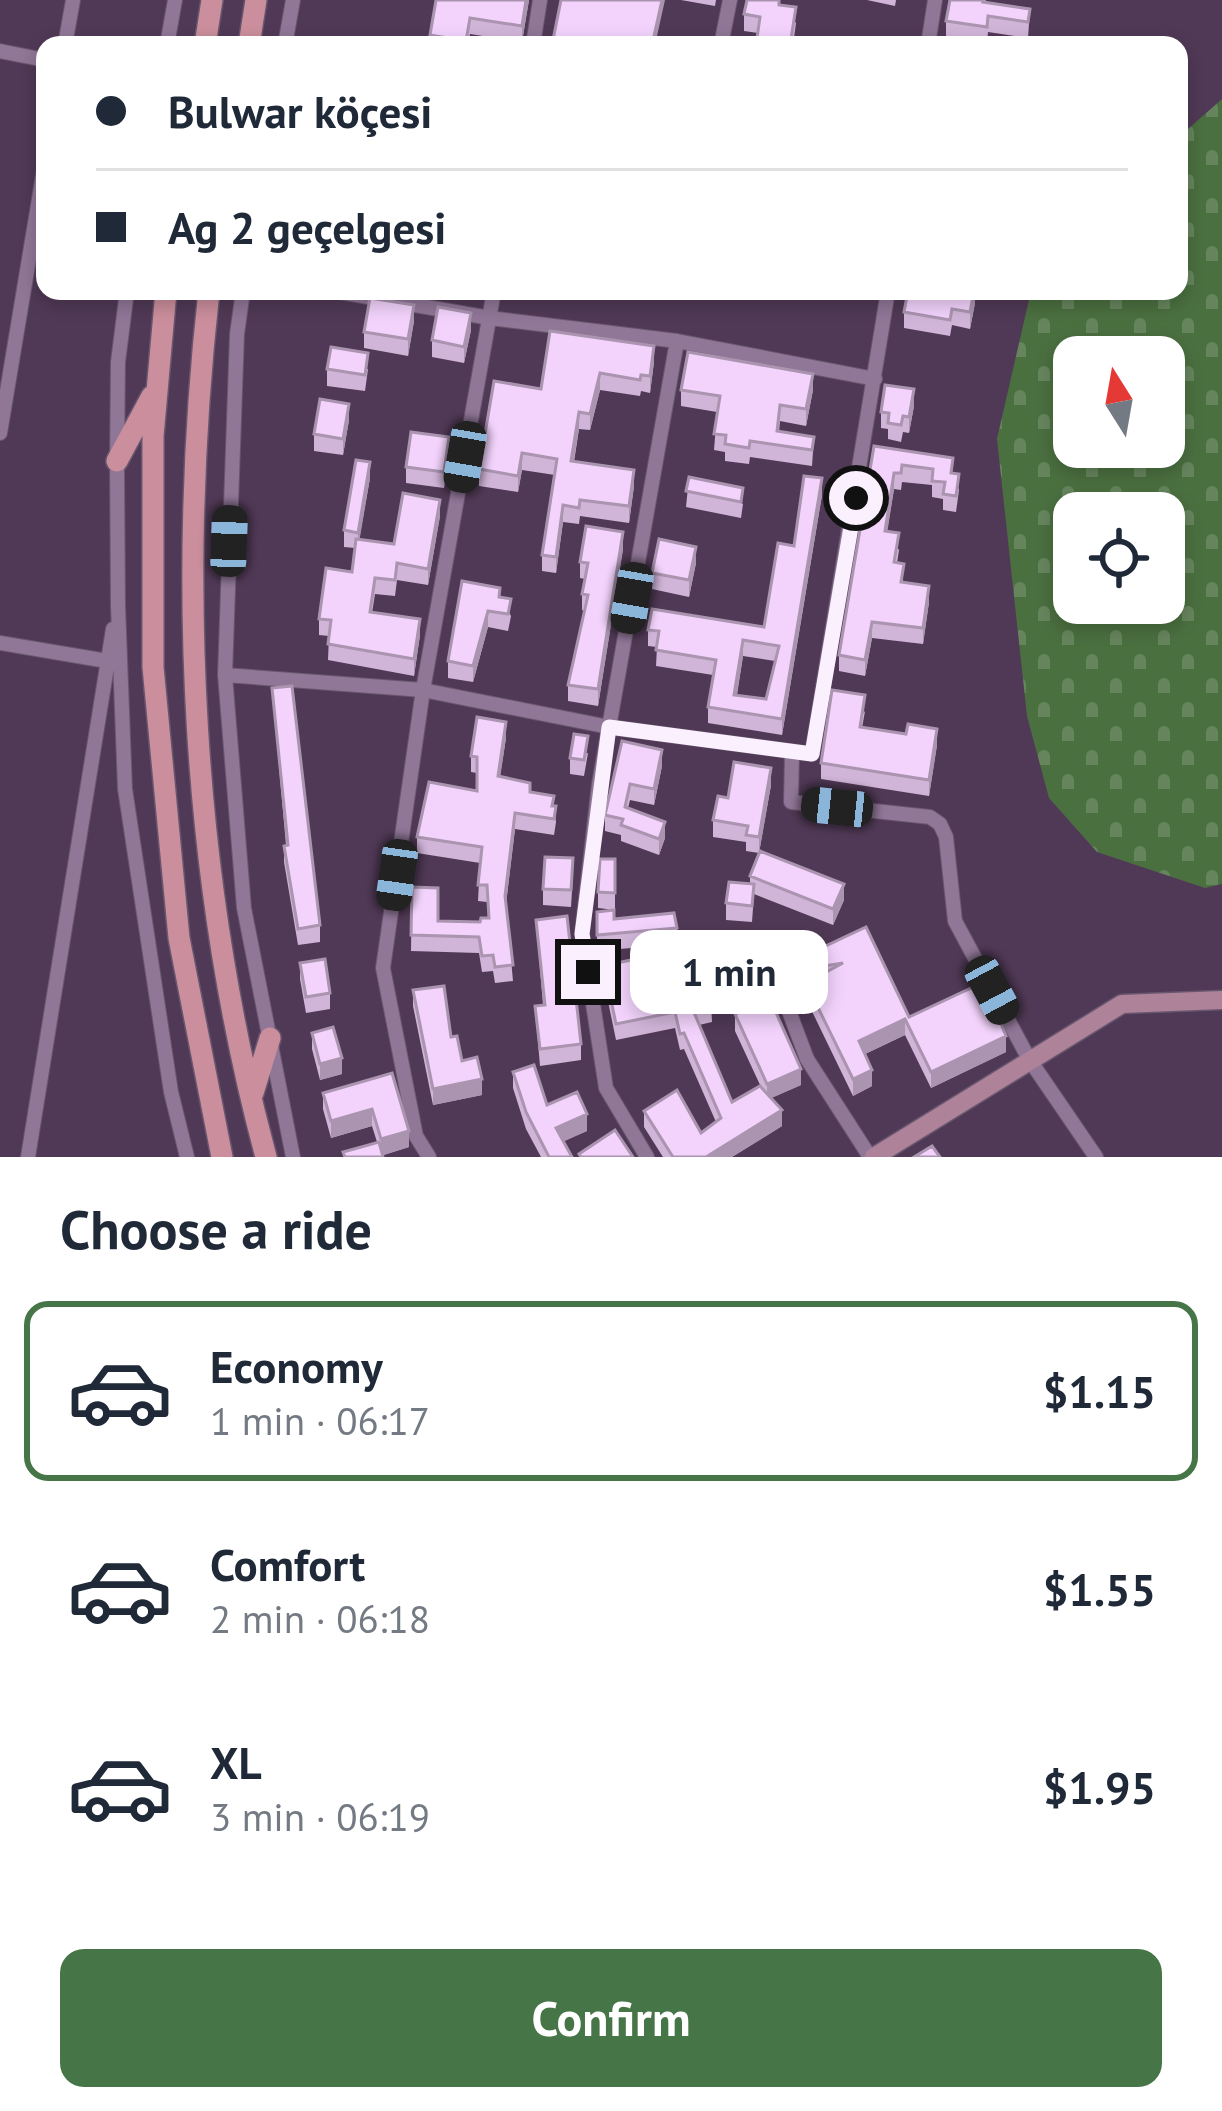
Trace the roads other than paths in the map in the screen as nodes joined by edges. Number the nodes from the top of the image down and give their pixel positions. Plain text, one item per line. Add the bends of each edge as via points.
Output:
1 (73, 0) edge
2 (175, 0) edge
3 (212, 0) edge
4 (256, 0) edge
5 (293, 0) edge
6 (541, 0) edge
7 (730, 0) edge
8 (935, 0) edge
9 (67, 36) edge
10 (169, 36) edge
11 (206, 36) edge
12 (250, 36) edge
13 (287, 36) edge
14 (535, 36) edge
15 (723, 36) edge
16 (929, 36) edge
17 (0, 51) edge
18 (36, 58) edge
19 (36, 217) edge
20 (126, 300) edge
21 (165, 300) edge
22 (208, 300) edge
23 (242, 300) edge
24 (386, 300) edge
25 (493, 300) edge
26 (887, 300) edge
27 (490, 318) junction
28 (677, 341) junction
29 (875, 379) junction
30 (158, 385) junction
31 (0, 434) edge
32 (117, 460) junction
33 (118, 611) junction
34 (0, 643) edge
35 (107, 661) junction
36 (225, 675) junction
37 (423, 690) junction
38 (609, 727) junction
39 (792, 752) junction
40 (778, 982) dead end
41 (1222, 1000) edge
42 (270, 1038) junction
43 (1029, 1059) junction
44 (251, 1099) junction
45 (28, 1157) edge
46 (187, 1157) edge
47 (222, 1157) edge
48 (266, 1157) edge
49 (293, 1157) edge
50 (429, 1157) edge
51 (647, 1157) edge
52 (872, 1157) edge
53 (1096, 1157) edge

1 - 9 street
2 - 10 street
3 - 11 main road
4 - 12 main road
5 - 13 street
6 - 14 street
7 - 15 street
8 - 16 street
17 - 18 street
19 - 31 street
20 - 32 street
21 - 30 main road
22 - 44 main road via 194,461 196,683 220,941
23 - 36 street
24 - 27 street
25 - 27 street
26 - 29 street
27 - 28 street
27 - 37 street
28 - 29 street
28 - 38 street
29 - 39 street via 812,754
30 - 32 main road
30 - 47 main road via 151,557 161,773 179,938
32 - 33 street
33 - 35 street
33 - 46 street via 125,789
34 - 35 street
35 - 45 street
36 - 37 street
36 - 42 street via 244,908
37 - 38 street
37 - 50 street via 383,968 416,1136
38 - 39 street
38 - 51 street via 582,934 606,1088
39 - 43 street via 791,802 940,824 956,921
40 - 52 street via 807,1059
41 - 43 street via 1122,1004
42 - 44 main road
42 - 49 street
43 - 52 street
43 - 53 street
44 - 48 main road

